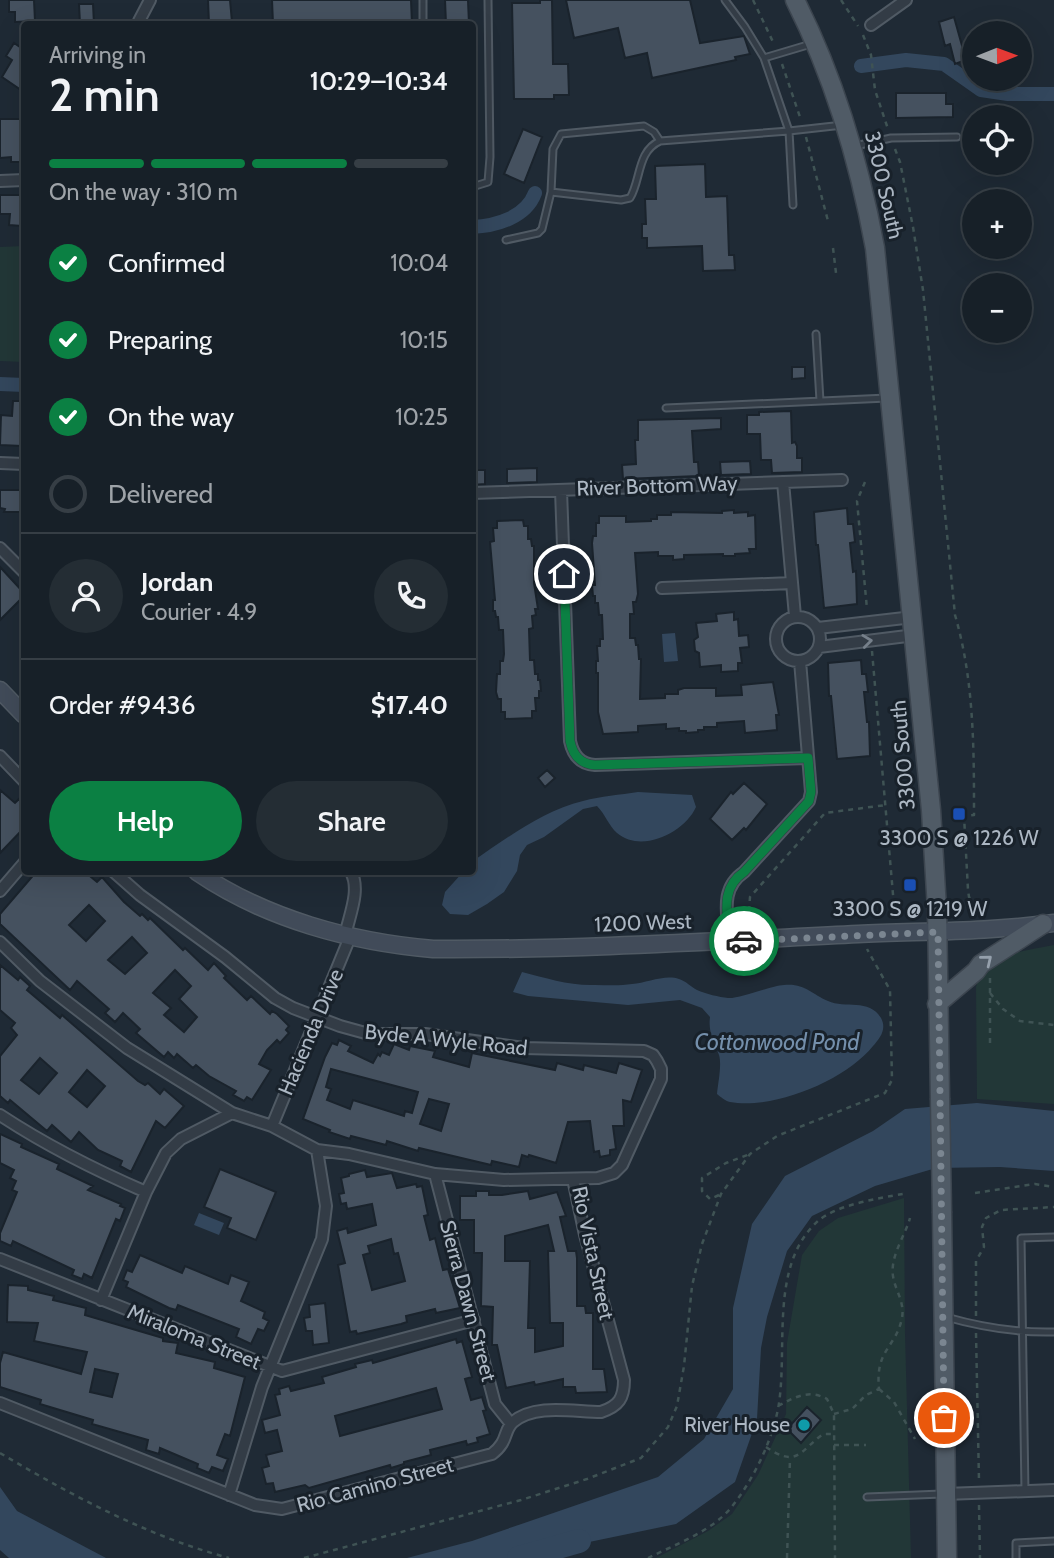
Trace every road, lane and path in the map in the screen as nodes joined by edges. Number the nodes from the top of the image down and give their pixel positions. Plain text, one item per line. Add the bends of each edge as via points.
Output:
1 (150, 0) edge
2 (422, 0) edge
3 (488, 0) edge
4 (725, 0) edge
5 (753, 0) edge
6 (795, 0) edge
7 (841, 0) edge
8 (906, 0) edge
9 (139, 21) dead end
10 (423, 21) edge
11 (871, 25) dead end
12 (816, 43) junction
13 (778, 53) junction
14 (764, 58) junction
15 (846, 125) junction
16 (804, 130) junction
17 (789, 131) junction
18 (957, 137) dead end
19 (891, 138) junction
20 (660, 141) junction
21 (852, 146) junction
22 (21, 180) edge
23 (0, 181) edge
24 (476, 186) edge
25 (551, 192) junction
26 (793, 205) dead end
27 (828, 221) dead end
28 (506, 240) dead end
29 (832, 248) dead end
30 (836, 273) dead end
31 (816, 334) dead end
32 (891, 398) junction
33 (820, 401) junction
34 (666, 408) dead end
35 (0, 463) edge
36 (21, 464) edge
37 (842, 480) dead end
38 (783, 482) junction
39 (865, 482) dead end
40 (561, 490) junction
41 (476, 493) edge
42 (0, 548) edge
43 (21, 569) edge
44 (792, 583) junction
45 (662, 588) dead end
46 (795, 616) junction
47 (869, 622) junction
48 (914, 626) junction
49 (818, 628) junction
50 (871, 640) junction
51 (819, 647) junction
52 (800, 661) junction
53 (0, 690) edge
54 (21, 712) edge
55 (0, 756) edge
56 (808, 758) junction
57 (21, 778) edge
58 (886, 805) junction
59 (21, 866) edge
60 (117, 875) edge
61 (202, 875) edge
62 (353, 875) edge
63 (0, 891) edge
64 (894, 906) dead end
65 (976, 908) dead end
66 (749, 911) dead end
67 (1048, 924) edge
68 (938, 932) junction
69 (858, 934) junction
70 (348, 937) junction
71 (0, 942) edge
72 (729, 942) junction
73 (989, 975) dead end
74 (990, 993) junction
75 (937, 1004) junction
76 (317, 1017) junction
77 (1053, 1024) edge
78 (990, 1043) dead end
79 (657, 1061) joint
80 (232, 1113) junction
81 (0, 1115) edge
82 (272, 1126) junction
83 (317, 1150) junction
84 (750, 1154) junction
85 (435, 1174) junction
86 (573, 1179) junction
87 (1054, 1187) edge
88 (146, 1192) junction
89 (975, 1193) dead end
90 (903, 1194) dead end
91 (721, 1195) junction
92 (1054, 1207) edge
93 (910, 1219) dead end
94 (1054, 1237) edge
95 (0, 1259) edge
96 (101, 1300) junction
97 (943, 1316) junction
98 (474, 1321) junction
99 (976, 1325) junction
100 (1022, 1331) junction
101 (1054, 1332) edge
102 (269, 1367) junction
103 (879, 1389) junction
104 (0, 1404) edge
105 (778, 1406) junction
106 (834, 1414) junction
107 (511, 1424) junction
108 (834, 1434) junction
109 (915, 1439) dead end
110 (834, 1445) junction
111 (866, 1445) dead end
112 (766, 1447) junction
113 (0, 1453) edge
114 (790, 1458) junction
115 (979, 1473) dead end
116 (1054, 1490) edge
117 (1025, 1492) junction
118 (946, 1494) junction
119 (229, 1495) junction
120 (867, 1497) dead end
121 (979, 1513) dead end
122 (1054, 1541) edge
123 (229, 1558) edge
124 (304, 1558) edge
125 (648, 1558) edge
126 (787, 1558) edge
127 (835, 1558) edge
128 (947, 1558) edge
129 (980, 1558) edge
130 (1016, 1558) edge

1 - 9 street
2 - 10 lane
3 - 24 lane via 490,157 488,182
4 - 14 lane
5 - 13 path
6 - 12 main road, 3300 South
7 - 19 path via 856,20 871,55 875,90
8 - 11 street
12 - 13 lane
12 - 15 main road, 3300 South
13 - 14 lane
13 - 16 path
14 - 17 lane
15 - 16 lane
15 - 21 main road, 3300 South
16 - 17 lane
16 - 27 path
17 - 20 lane
17 - 26 lane
18 - 19 lane
19 - 21 lane
19 - 65 path via 900,162 923,290 955,615 966,666 974,745 974,815 964,816 964,835 969,897
20 - 25 lane via 644,155 633,193 626,200
20 - 25 lane via 644,126 561,134 553,149
21 - 32 main road, 3300 South via 876,248
22 - 23 street
25 - 28 lane via 542,229
29 - 30 path
31 - 33 lane
32 - 33 lane
32 - 48 main road, 3300 South
33 - 34 lane
35 - 36 street
37 - 38 street, River Bottom Way
38 - 40 street, River Bottom Way
38 - 44 street
39 - 47 path via 857,501
40 - 41 street, River Bottom Way
40 - 56 street via 570,741 575,756 595,765
42 - 43 street
44 - 45 street
44 - 46 street
46 - 49 street
46 - 52 street via 777,630 776,645 785,657
47 - 48 street
47 - 49 street
48 - 50 street
48 - 68 main road, 3300 South
49 - 51 street
51 -> 50 street
50 - 58 path
51 - 52 street
52 - 56 street
53 - 54 street
55 - 57 street
56 - 72 street via 809,801 732,880 727,892
58 - 64 path
58 - 66 path via 825,813 750,897
59 - 63 street
60 - 76 street, Byde A Wyle Road via 275,998
61 - 70 street, 1200 West via 242,898
62 - 70 street, Hacienda Drive via 355,892
67 - 68 street, 1200 West
75 -> 67 main road via 981,964
68 - 69 street, 1200 West
68 - 75 main road, 3300 South
69 - 72 street, 1200 West
69 - 84 path via 890,990 892,1080 885,1093 777,1136
70 - 72 street, 1200 West via 459,949
70 - 76 street, Hacienda Drive
71 - 80 street via 40,981 127,1048
73 - 74 path
74 - 77 path via 1020,1021
74 - 78 path
75 - 97 main road, 3300 South, bridge
76 - 79 street, Byde A Wyle Road via 369,1034 425,1034 558,1051 644,1051
76 - 82 street, Hacienda Drive
79 - 86 street, Rio Vista Street via 662,1079 622,1165 606,1176
80 - 82 street
80 - 88 street via 181,1139 166,1153
81 - 88 street via 84,1165
82 - 83 street
83 - 85 street
83 - 102 street via 326,1206 322,1239
84 - 91 path
84 - 91 path via 702,1178 702,1191 710,1199
85 - 86 street
85 - 98 street, Sierra Dawn Street
86 - 107 street, Rio Vista Street via 624,1393 612,1409 528,1413
87 - 89 path via 1035,1184
88 - 96 street
90 - 105 path via 841,1209 820,1219 796,1248 786,1287
91 - 124 path via 692,1286 677,1406 668,1427 641,1458 521,1500
92 - 99 path via 1001,1210 986,1218 984,1247 976,1261
93 - 103 path via 893,1263 903,1313 900,1328 880,1362
94 - 100 lane via 1021,1238
95 - 96 street, Miraloma Street
96 - 102 street, Miraloma Street
97 - 99 lane
97 - 118 main road, 3300 South
98 - 102 street, Miraloma Street via 296,1369
98 - 107 street, Sierra Dawn Street via 495,1404
99 - 100 lane
99 - 115 path
100 - 101 lane
100 - 117 lane
102 - 119 street
103 - 106 path via 852,1409
103 - 109 path via 894,1402
104 - 119 street, Rio Camino Street
105 - 106 path via 811,1394 827,1399
105 - 112 path
106 - 108 path
107 - 119 street, Rio Camino Street via 503,1446 492,1454 296,1507 268,1509
108 - 110 path
108 - 114 path via 823,1434
110 - 111 path
110 - 127 path
112 - 114 path
112 - 125 path via 729,1510 713,1524
113 - 123 path via 122,1520
114 - 126 path
116 - 117 street
117 - 118 street
118 - 120 lane
118 - 128 main road, 3300 South
121 - 129 path
122 - 130 lane via 1016,1543

